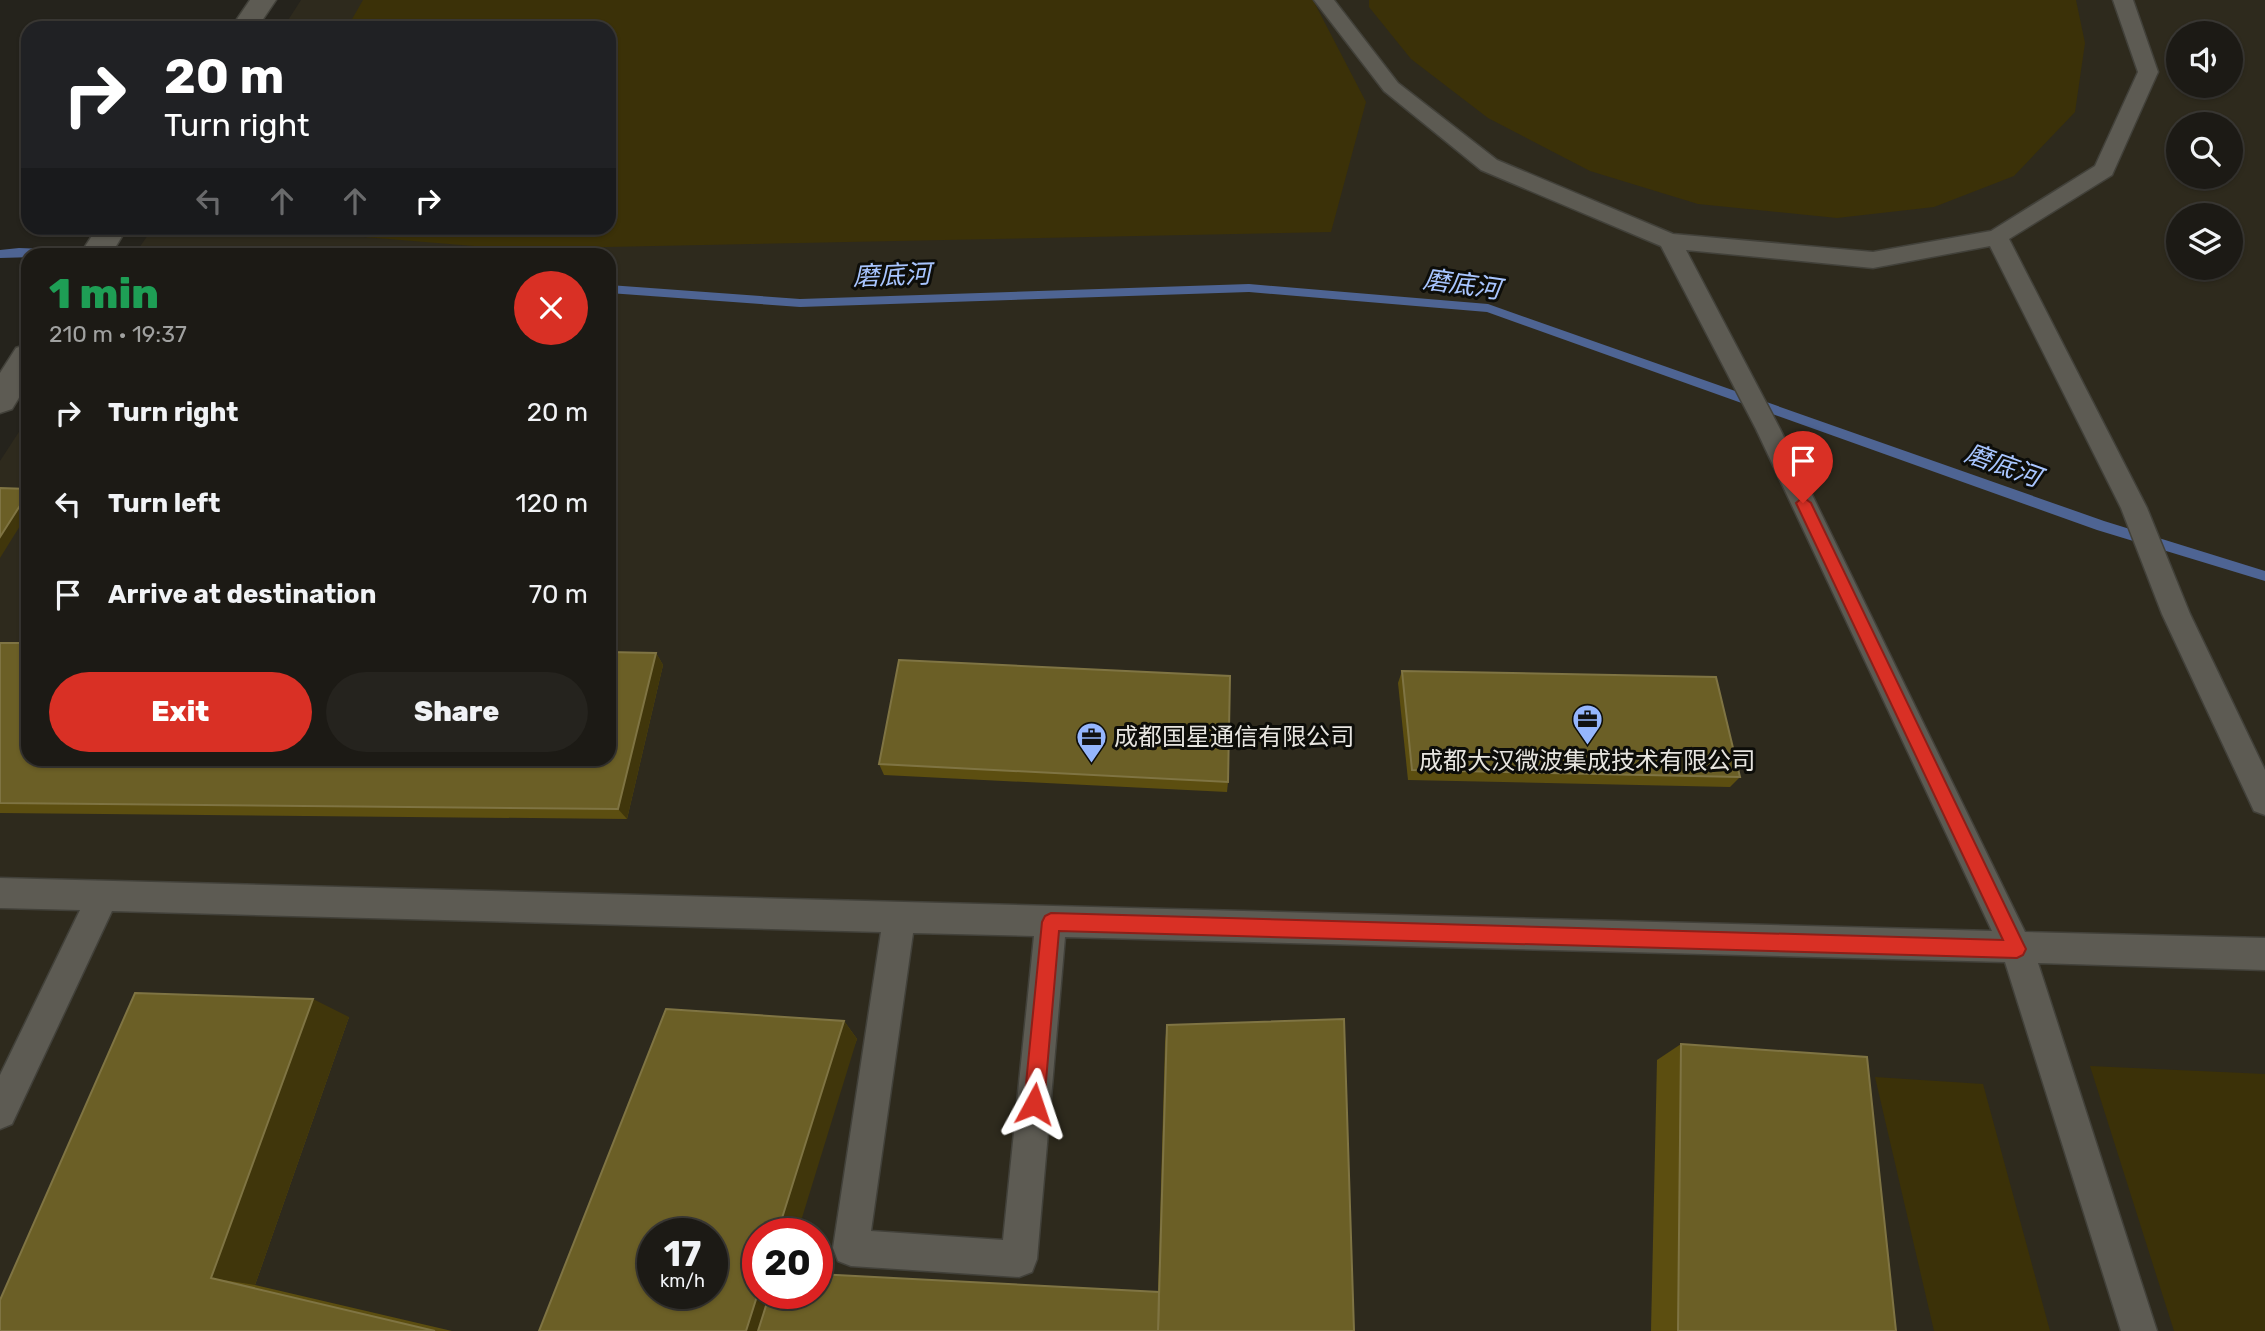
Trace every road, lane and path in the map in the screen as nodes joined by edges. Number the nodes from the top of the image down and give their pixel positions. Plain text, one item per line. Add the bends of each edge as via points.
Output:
1 (263, 0) edge
2 (1324, 0) edge
3 (2123, 0) edge
4 (249, 21) edge
5 (1997, 237) junction
6 (1670, 241) junction
7 (21, 367) edge
8 (0, 400) edge
9 (2265, 801) edge
10 (0, 893) edge
11 (103, 896) junction
12 (899, 918) junction
13 (1051, 922) junction
14 (2017, 949) junction
15 (2265, 954) edge
16 (0, 1112) edge
17 (2139, 1331) edge

1 - 4 street
2 - 6 lane via 1391,87 1489,165
3 - 5 lane via 2148,72 2105,170
5 - 6 lane via 1872,260
5 - 9 lane via 2134,509 2176,614
6 - 14 lane via 1768,429
7 - 8 street
10 - 11 lane
11 - 12 lane
11 - 16 lane
12 - 13 lane
12 - 13 lane via 851,1248 1019,1259
13 - 14 lane
14 - 15 lane
14 - 17 lane

